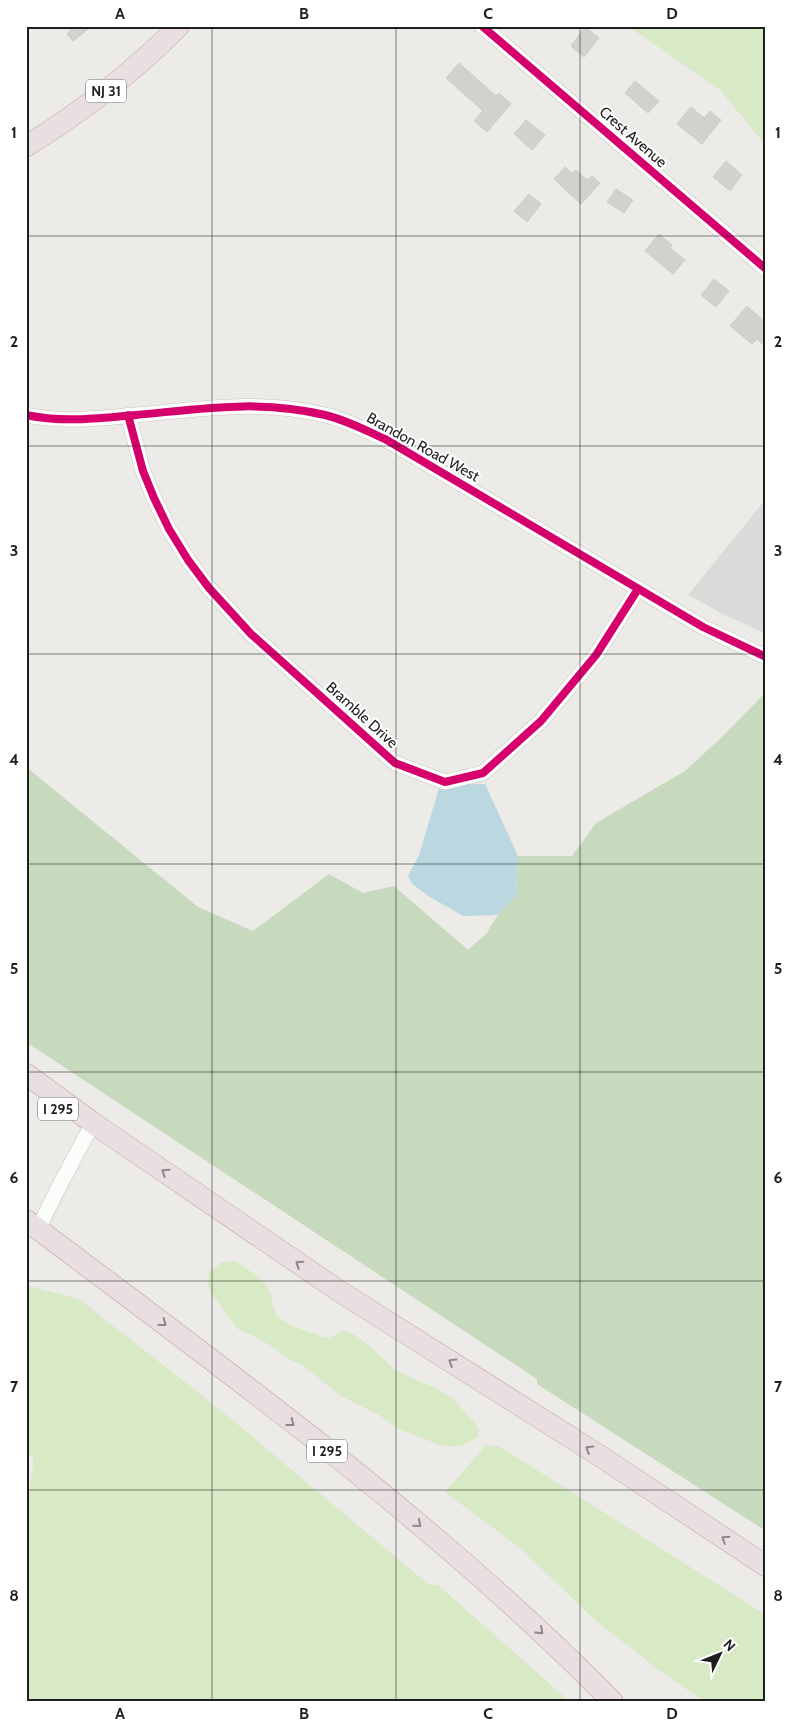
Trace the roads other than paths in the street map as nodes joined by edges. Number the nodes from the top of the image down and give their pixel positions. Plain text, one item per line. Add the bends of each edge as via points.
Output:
1 (179, 26) edge
2 (482, 26) edge
3 (26, 146) edge
4 (766, 269) edge
5 (26, 415) edge
6 (128, 415) junction
7 (638, 589) junction
8 (766, 657) edge
9 (26, 1074) edge
10 (26, 1089) edge
11 (93, 1123) junction
12 (30, 1225) edge
13 (766, 1566) edge
14 (612, 1701) edge

1 - 3 highway, NJ 31 via 82,110
2 - 4 street, Crest Avenue
5 - 6 street, Brandon Road West via 70,420
6 - 7 street, Brandon Road West via 240,405 269,405 326,415 384,439
6 - 7 street, Bramble Drive via 154,498 188,560 214,595 251,634 395,763 445,782 483,773 541,721 596,655
7 - 8 street, Brandon Road West via 703,627
9 - 11 highway
10 - 11 highway, I 295 via 58,1109
11 - 12 street via 63,1179
13 -> 11 highway, I 295 via 591,1450 339,1291
12 -> 14 highway, I 295 via 218,1365 408,1515 507,1601

